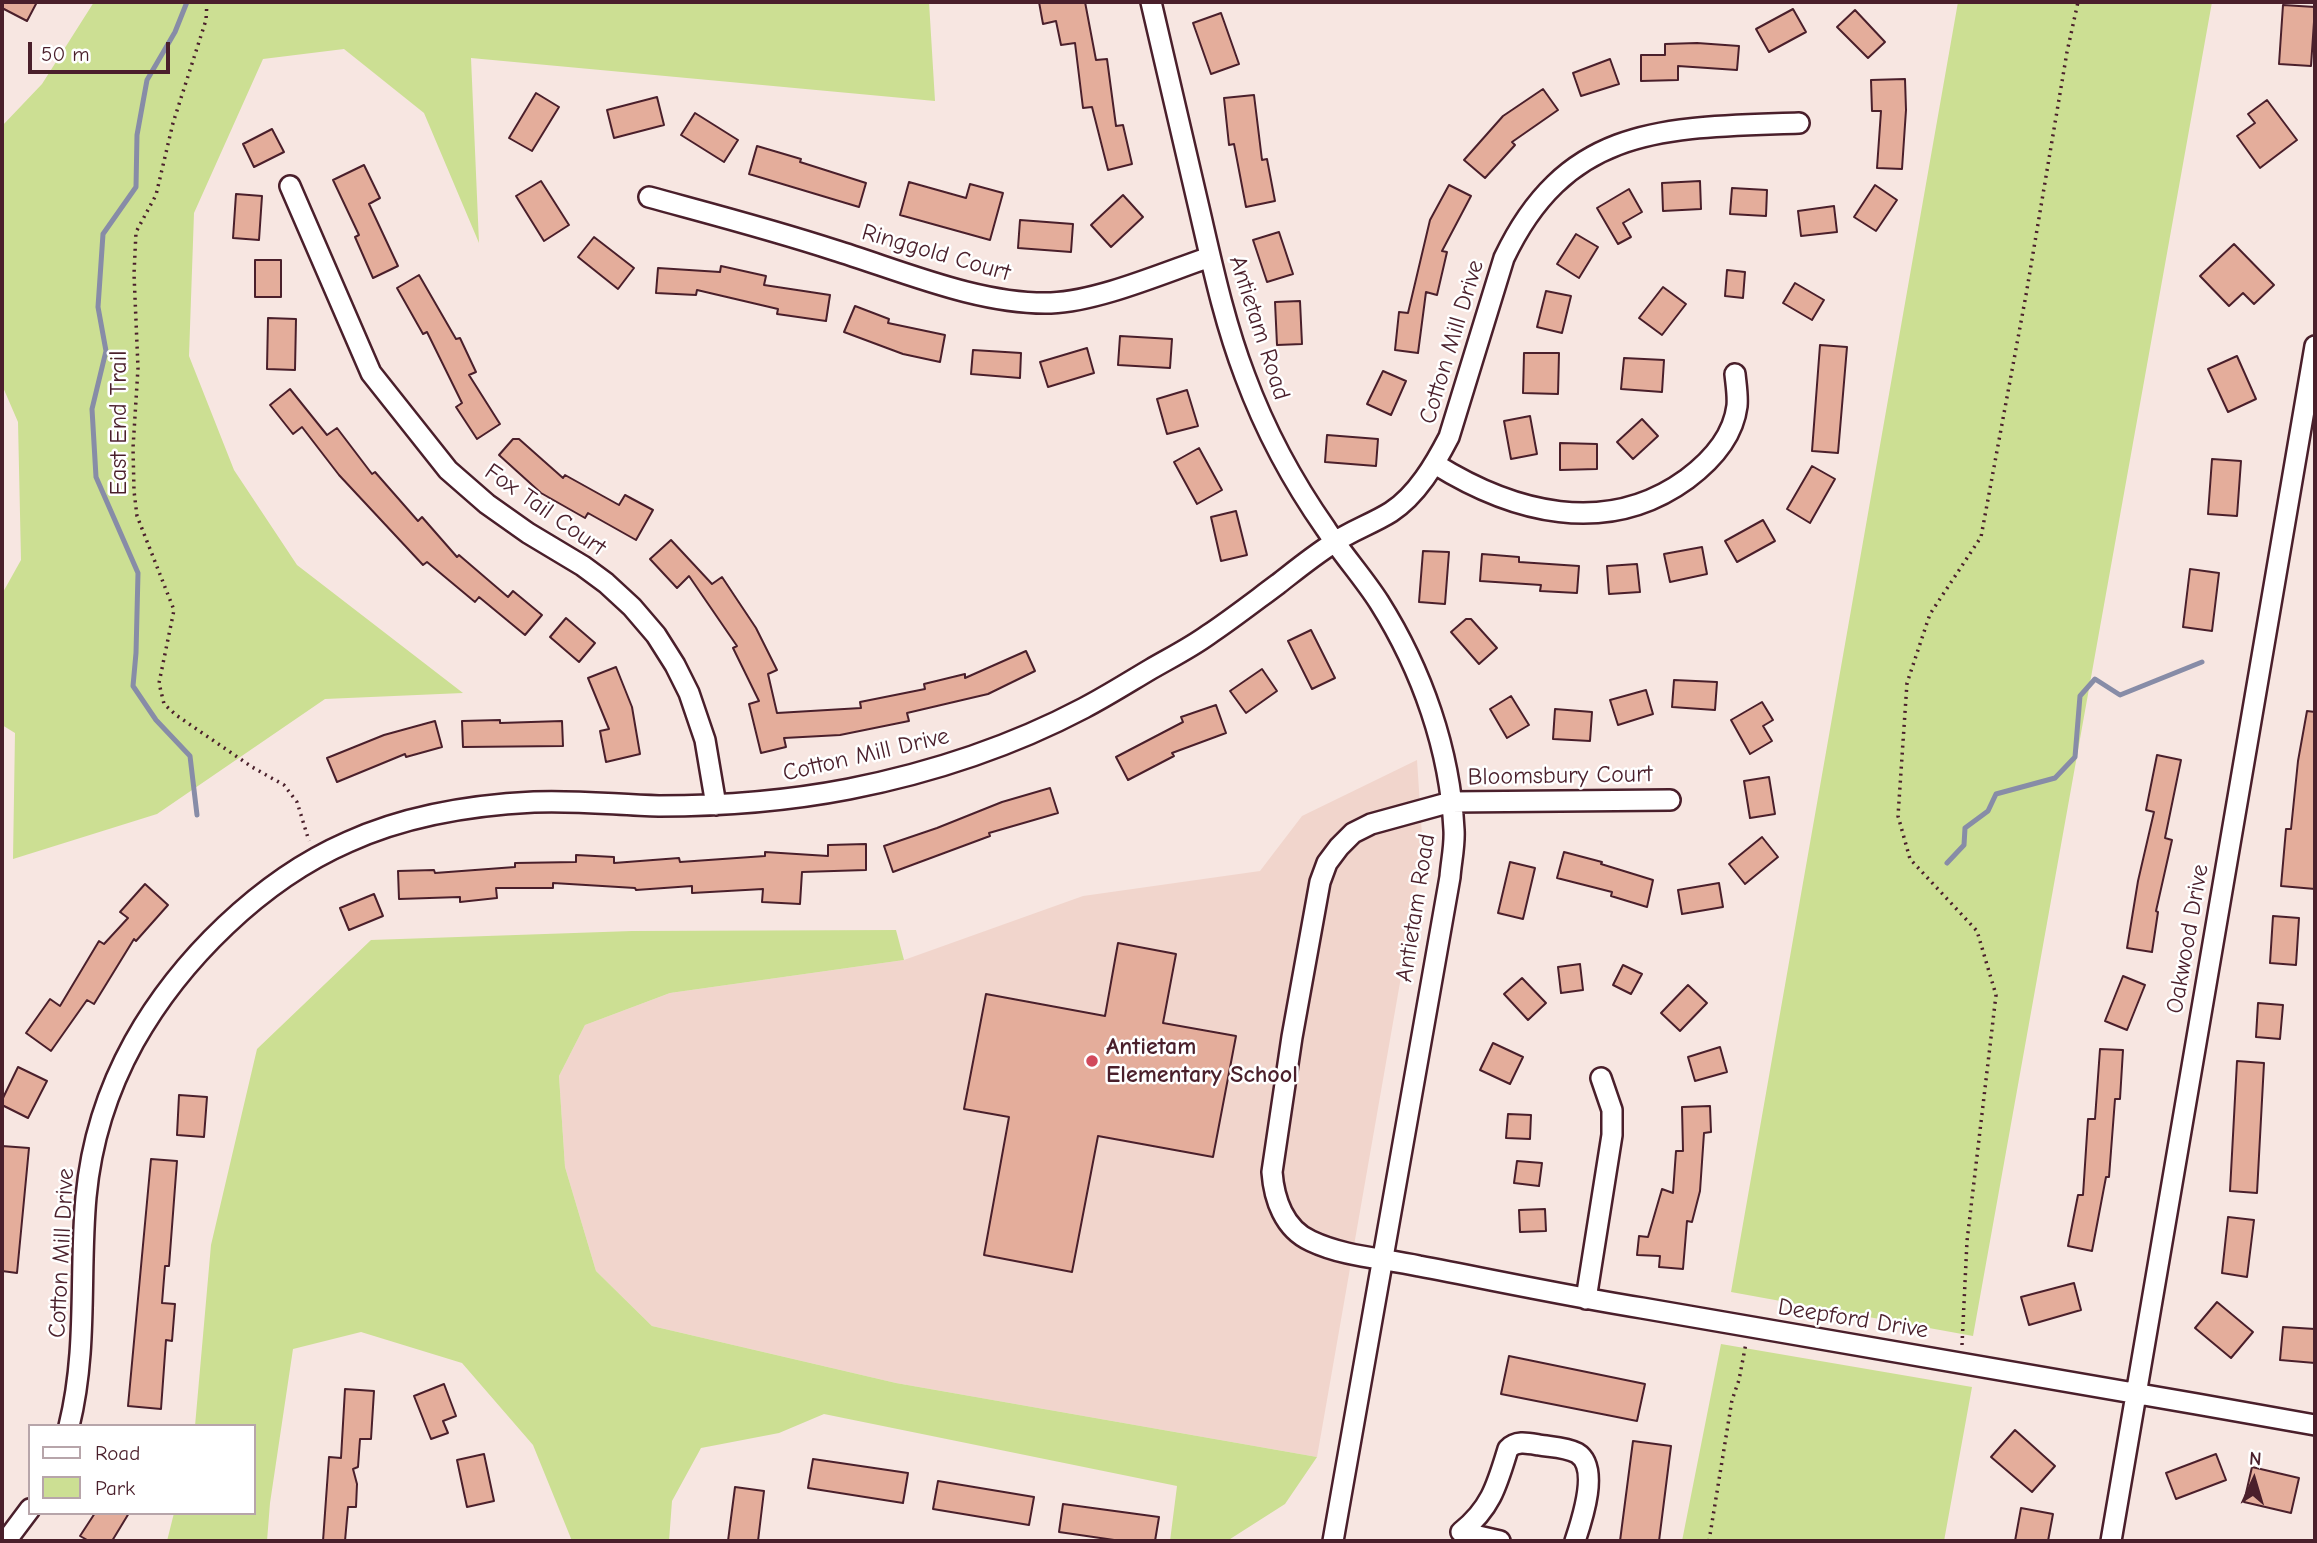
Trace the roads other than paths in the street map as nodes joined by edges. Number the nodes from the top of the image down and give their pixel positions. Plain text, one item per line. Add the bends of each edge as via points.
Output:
1 (1152, 2) edge
2 (1799, 123) dead end
3 (290, 186) dead end
4 (649, 197) dead end
5 (1210, 257) junction
6 (2315, 346) edge
7 (1735, 374) dead end
8 (1435, 464) junction
9 (1334, 542) junction
10 (1670, 800) dead end
11 (1451, 802) junction
12 (716, 805) junction
13 (1601, 1078) dead end
14 (1383, 1258) junction
15 (1586, 1299) junction
16 (2135, 1393) junction
17 (69, 1424) edge
18 (2315, 1424) edge
19 (28, 1512) edge
20 (1454, 1537) edge
21 (6, 1541) edge
22 (1333, 1541) edge
23 (1500, 1541) edge
24 (1574, 1541) edge
25 (2110, 1541) edge

1 - 5 street, Antietam Road
2 - 8 street, Cotton Mill Drive via 1703,126 1646,135 1591,156 1553,185 1527,215 1504,258 1458,414
3 - 12 street, Fox Tail Court via 371,373 448,471 528,533 606,583 656,635 689,693 705,740
4 - 5 street, Ringgold Court via 979,296 1019,302 1086,298
5 - 9 street, Antietam Road via 1226,321 1263,418 1294,480
6 - 16 street, Oakwood Drive
7 - 8 street via 1737,406 1718,452 1677,486 1623,508 1595,514 1524,506 1465,483
8 - 9 street, Cotton Mill Drive via 1394,510
9 - 11 street, Antietam Road via 1378,601 1405,649 1436,725
9 - 12 street, Cotton Mill Drive via 1207,636 1085,708 1038,730 977,754 851,789
10 - 11 street, Bloomsbury Court
11 - 14 street, Antietam Road via 1450,877
11 - 14 street, Bloomsbury Court via 1371,824 1353,834 1327,863 1320,882 1274,1159 1273,1190 1279,1208 1300,1234 1345,1254
12 - 17 street, Cotton Mill Drive via 539,802 437,814 348,842 254,901 226,926 156,1007 116,1080 101,1120 86,1195 84,1306
13 - 15 street via 1612,1110 1612,1135
14 - 15 street, Deepford Drive
14 - 22 street, Antietam Road
15 - 16 street, Deepford Drive
16 - 18 street, Deepford Drive
16 - 25 street, Oakwood Drive
19 - 21 street
20 - 23 street
20 - 24 street via 1488,1505 1508,1449 1522,1442 1569,1449 1585,1460 1589,1479

